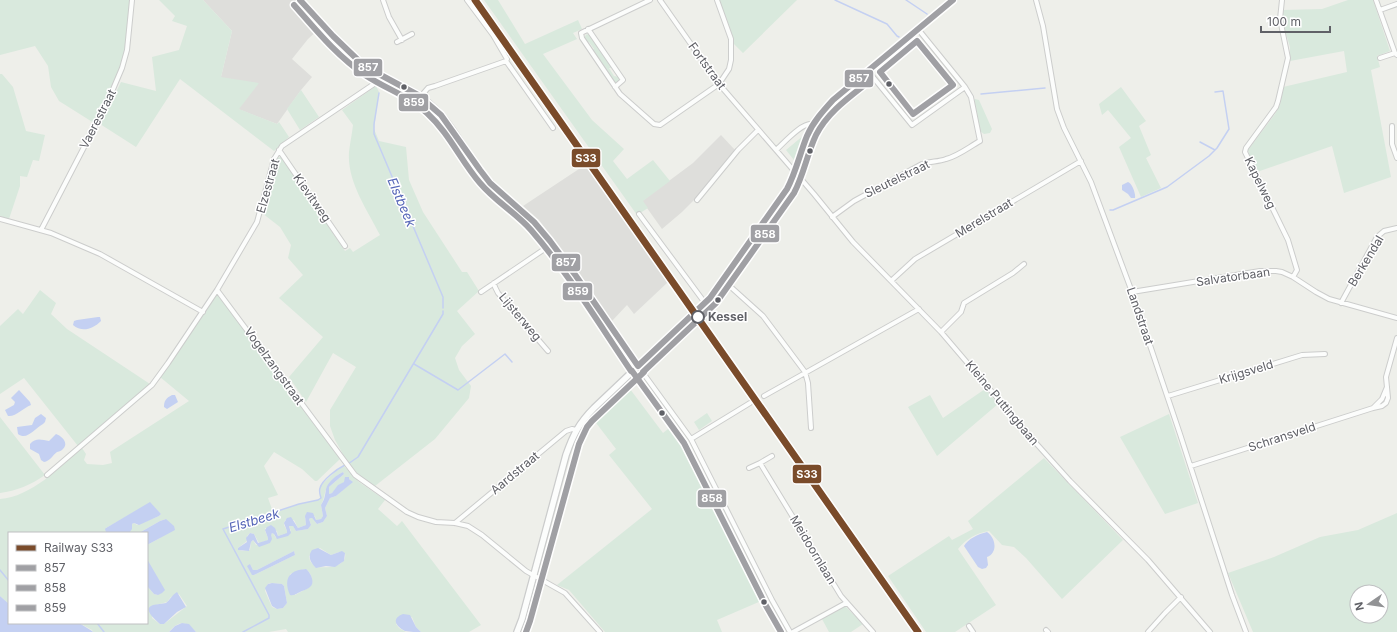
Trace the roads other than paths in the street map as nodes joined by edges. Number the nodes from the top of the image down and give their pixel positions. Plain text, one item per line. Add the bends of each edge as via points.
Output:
1 (132, 0) edge
2 (300, 0) edge
3 (383, 0) edge
4 (467, 0) edge
5 (650, 0) edge
6 (660, 0) edge
7 (717, 0) edge
8 (953, 0) edge
9 (1036, 0) edge
10 (1282, 0) edge
11 (1376, 0) edge
12 (1397, 4) edge
13 (1380, 10) junction
14 (918, 29) junction
15 (588, 30) junction
16 (412, 34) dead end
17 (1397, 39) edge
18 (402, 40) junction
19 (1391, 41) junction
20 (397, 42) dead end
21 (1396, 54) edge
22 (1380, 58) dead end
23 (506, 61) junction
24 (868, 71) junction
25 (381, 75) junction
26 (719, 84) junction
27 (615, 87) junction
28 (965, 87) junction
29 (421, 96) junction
30 (813, 124) junction
31 (1392, 126) dead end
32 (553, 128) dead end
33 (758, 130) junction
34 (279, 150) junction
35 (776, 150) junction
36 (1397, 158) edge
37 (1081, 161) junction
38 (796, 172) junction
39 (697, 200) dead end
40 (639, 214) dead end
41 (832, 217) junction
42 (0, 219) edge
43 (1397, 228) edge
44 (41, 230) junction
45 (552, 244) junction
46 (345, 246) dead end
47 (1024, 264) dead end
48 (1294, 276) junction
49 (723, 280) junction
50 (891, 281) junction
51 (494, 283) junction
52 (217, 290) junction
53 (481, 292) dead end
54 (1132, 292) junction
55 (705, 303) junction
56 (1342, 303) junction
57 (919, 309) junction
58 (203, 312) junction
59 (1397, 318) edge
60 (941, 332) junction
61 (1397, 338) edge
62 (548, 351) dead end
63 (1325, 354) dead end
64 (638, 366) junction
65 (805, 372) junction
66 (764, 396) dead end
67 (1168, 396) junction
68 (750, 403) dead end
69 (812, 428) dead end
70 (576, 430) junction
71 (691, 439) junction
72 (772, 456) dead end
73 (760, 463) junction
74 (1190, 466) junction
75 (749, 468) dead end
76 (47, 475) dead end
77 (455, 523) junction
78 (534, 575) junction
79 (1181, 597) junction
80 (846, 604) junction
81 (969, 626) dead end
82 (517, 632) edge
83 (600, 632) edge
84 (790, 632) edge
85 (793, 632) edge
86 (873, 632) edge
87 (973, 632) edge
88 (1148, 632) edge
89 (1210, 632) edge
90 (1246, 632) edge

1 - 44 street, Vaerestraat via 127,50 122,68 108,101
2 - 25 street via 355,58
3 - 18 street
4 - 23 street via 493,35
5 - 15 street
6 - 26 street, Fortstraat
7 - 26 street via 732,46 731,64
8 - 14 street
9 - 37 street, Landstraat via 1057,109
10 - 48 street, Kapelweg via 1280,19 1288,63 1276,107 1245,152 1288,240 1297,270
11 - 13 street
12 - 13 street
13 - 19 street
14 - 24 street
14 - 28 street
15 - 27 street via 581,34 582,38
15 - 27 street via 623,80
16 - 18 street
17 - 19 street
18 - 20 street
19 - 21 street
21 - 22 street
23 - 29 street via 428,88
23 - 32 street
24 - 28 street via 912,125
24 - 30 street via 833,100
25 - 29 street
25 - 34 street, Elzestraat via 374,84
26 - 27 street via 660,125 654,124
26 - 33 street, Fortstraat
28 - 41 street, Sleutelstraat via 971,97 980,141 948,158 922,164 854,200
29 - 45 street via 442,117 487,179 534,222
30 - 35 street via 804,126
30 - 38 street via 803,146
31 - 36 street via 1392,144
33 - 35 street, Fortstraat
33 - 39 street
34 - 46 street, Kievitweg
34 - 52 street, Elzestraat via 274,159 257,222
35 - 38 street, Fortstraat
37 - 50 street, Merelstraat via 915,259
37 - 54 street, Landstraat
38 - 41 street, Kleine Puttingbaan
38 - 49 street via 787,189
40 - 55 street
41 - 50 street, Kleine Puttingbaan
42 - 44 street
43 - 56 street, Berkendal via 1377,237
44 - 58 street via 100,254
45 - 51 street, Lijsterweg
45 - 64 street
47 - 60 street via 964,303 961,312
48 - 54 street, Salvatorbaan via 1276,271 1260,271
48 - 56 street, Salvatorbaan via 1316,292
49 - 55 street
49 - 65 street via 763,316
50 - 57 street, Kleine Puttingbaan
51 - 53 street, Lijsterweg
51 - 62 street, Lijsterweg via 498,293
52 - 58 street
52 - 77 street, Vogelzangstraat via 355,475 410,513 436,522
54 - 67 street, Landstraat
55 - 64 street
56 - 59 street, Salvatorbaan
57 - 60 street, Kleine Puttingbaan
57 - 65 street
58 - 76 street via 152,384
60 - 79 street, Kleine Puttingbaan via 1060,470
61 - 74 street, Schransveld via 1386,377 1388,398 1382,406
63 - 67 street, Krijgsveld via 1302,355
64 - 70 street via 586,416
64 - 71 street
65 - 66 street
65 - 69 street
67 - 74 street, Landstraat
68 - 71 street
70 - 77 street, Aardstraat via 566,431
70 - 78 street via 566,455
71 - 84 street
72 - 73 street
73 - 75 street
73 - 80 street, Meidoornlaan
74 - 90 street, Landstraat
77 - 78 street, Vogelzangstraat via 468,526 482,535
78 - 82 street
78 - 83 street, Vogelzangstraat via 564,594
79 - 88 street via 1164,612
79 - 89 street, Kleine Puttingbaan
80 - 85 street
80 - 86 street, Meidoornlaan
81 - 87 street

